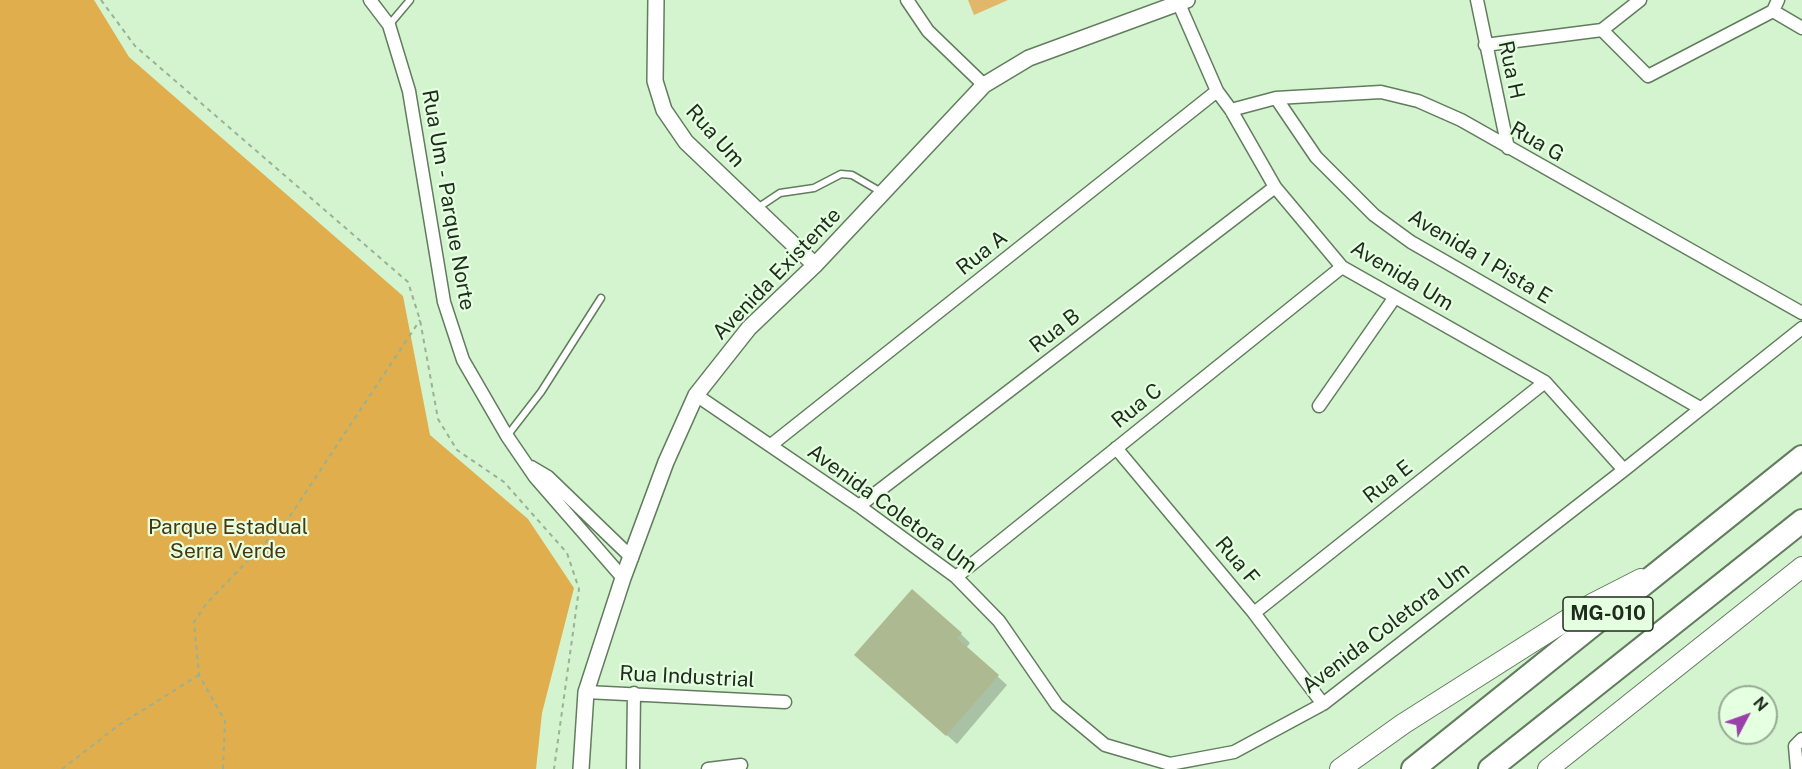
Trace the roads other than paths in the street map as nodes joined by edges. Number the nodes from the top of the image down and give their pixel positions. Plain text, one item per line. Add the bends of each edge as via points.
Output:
1 (370, 0) edge
2 (410, 0) edge
3 (656, 0) edge
4 (907, 0) edge
5 (1478, 0) edge
6 (1640, 0) edge
7 (1181, 1) edge
8 (1775, 6) edge
9 (389, 25) junction
10 (1802, 28) edge
11 (1602, 30) junction
12 (1485, 45) junction
13 (984, 86) junction
14 (1217, 91) junction
15 (1276, 98) junction
16 (1231, 110) junction
17 (1508, 148) junction
18 (1275, 187) junction
19 (883, 193) junction
20 (756, 209) junction
21 (816, 265) junction
22 (1342, 267) junction
23 (1395, 297) junction
24 (601, 298) dead end
25 (1802, 313) edge
26 (1802, 328) edge
27 (1545, 382) junction
28 (696, 395) junction
29 (1319, 406) dead end
30 (1700, 408) junction
31 (507, 436) junction
32 (771, 445) junction
33 (1116, 448) junction
34 (1802, 457) edge
35 (531, 467) junction
36 (1624, 470) junction
37 (860, 506) junction
38 (1802, 521) edge
39 (632, 558) junction
40 (1668, 566) junction
41 (1802, 567) edge
42 (956, 577) junction
43 (623, 578) junction
44 (1254, 613) junction
45 (586, 693) junction
46 (634, 693) junction
47 (785, 702) dead end
48 (1323, 704) junction
49 (1802, 739) edge
50 (741, 765) dead end
51 (581, 769) edge
52 (633, 769) edge
53 (708, 769) edge
54 (1340, 769) edge
55 (1413, 769) edge
56 (1490, 769) edge
57 (1548, 769) edge
58 (1797, 769) edge

1 - 9 street, Rua Um - Parque Norte
2 - 9 lane
3 - 20 street, Rua Um via 655,81 664,110 686,142
4 - 13 street via 928,32
5 - 12 street, Rua H
6 - 11 street
7 - 13 street, Avenida Existente via 1029,58
7 - 14 street, Avenida Um
8 - 10 street
8 - 11 street via 1648,76
9 - 31 street, Rua Um - Parque Norte via 409,91 444,302 463,360
11 - 12 street
12 - 17 street, Rua H
13 - 19 street, Avenida Existente
14 - 16 street, Avenida Um
14 - 32 street, Rua A
15 - 16 street, Rua G
15 - 17 street, Rua G via 1381,92 1418,101 1461,120
15 - 30 street, Avenida 1 Pista E via 1316,157 1374,215 1411,242
16 - 18 street, Avenida Um
17 - 25 street, Rua G
18 - 22 street, Avenida Um
18 - 37 street, Rua B
19 - 20 lane via 852,175 842,174 814,188 780,193
19 - 21 street, Avenida Existente
20 - 21 street, Rua Um
21 - 28 street, Avenida Existente via 749,328
22 - 23 street, Avenida Um
22 - 33 street, Rua C
23 - 27 street, Avenida Um
23 - 29 street
24 - 31 lane via 542,392
26 - 30 street, Avenida Coletora Um
27 - 36 street, Avenida Um
27 - 44 street, Rua E
28 - 32 street, Avenida Coletora Um
28 - 39 street, Avenida Existente via 666,462
30 - 36 street, Avenida Coletora Um
31 - 35 street, Rua Um - Parque Norte
32 - 37 street, Avenida Coletora Um
33 - 42 street, Rua C
33 - 44 street, Rua F
34 - 40 highway, MG-010
35 - 39 street, Rua Um - Parque Norte via 548,477
35 - 43 street, Rua Um - Parque Norte via 535,477
36 - 48 street, Avenida Coletora Um
37 - 42 street, Avenida Coletora Um
38 - 56 highway, MG-010
39 - 43 street, Avenida Existente
40 - 54 main road via 1592,604 1403,723
40 - 55 highway, MG-010
41 - 57 main road
42 - 48 street, Avenida Coletora Um via 999,621 1057,705 1105,745 1170,764 1181,762 1234,752
43 - 45 street, Avenida Existente
44 - 48 street, Rua F
45 - 46 street, Rua Industrial
45 - 51 street, Avenida Existente
46 - 47 street, Rua Industrial
46 - 52 street
49 - 58 street via 1795,746
50 - 53 street

